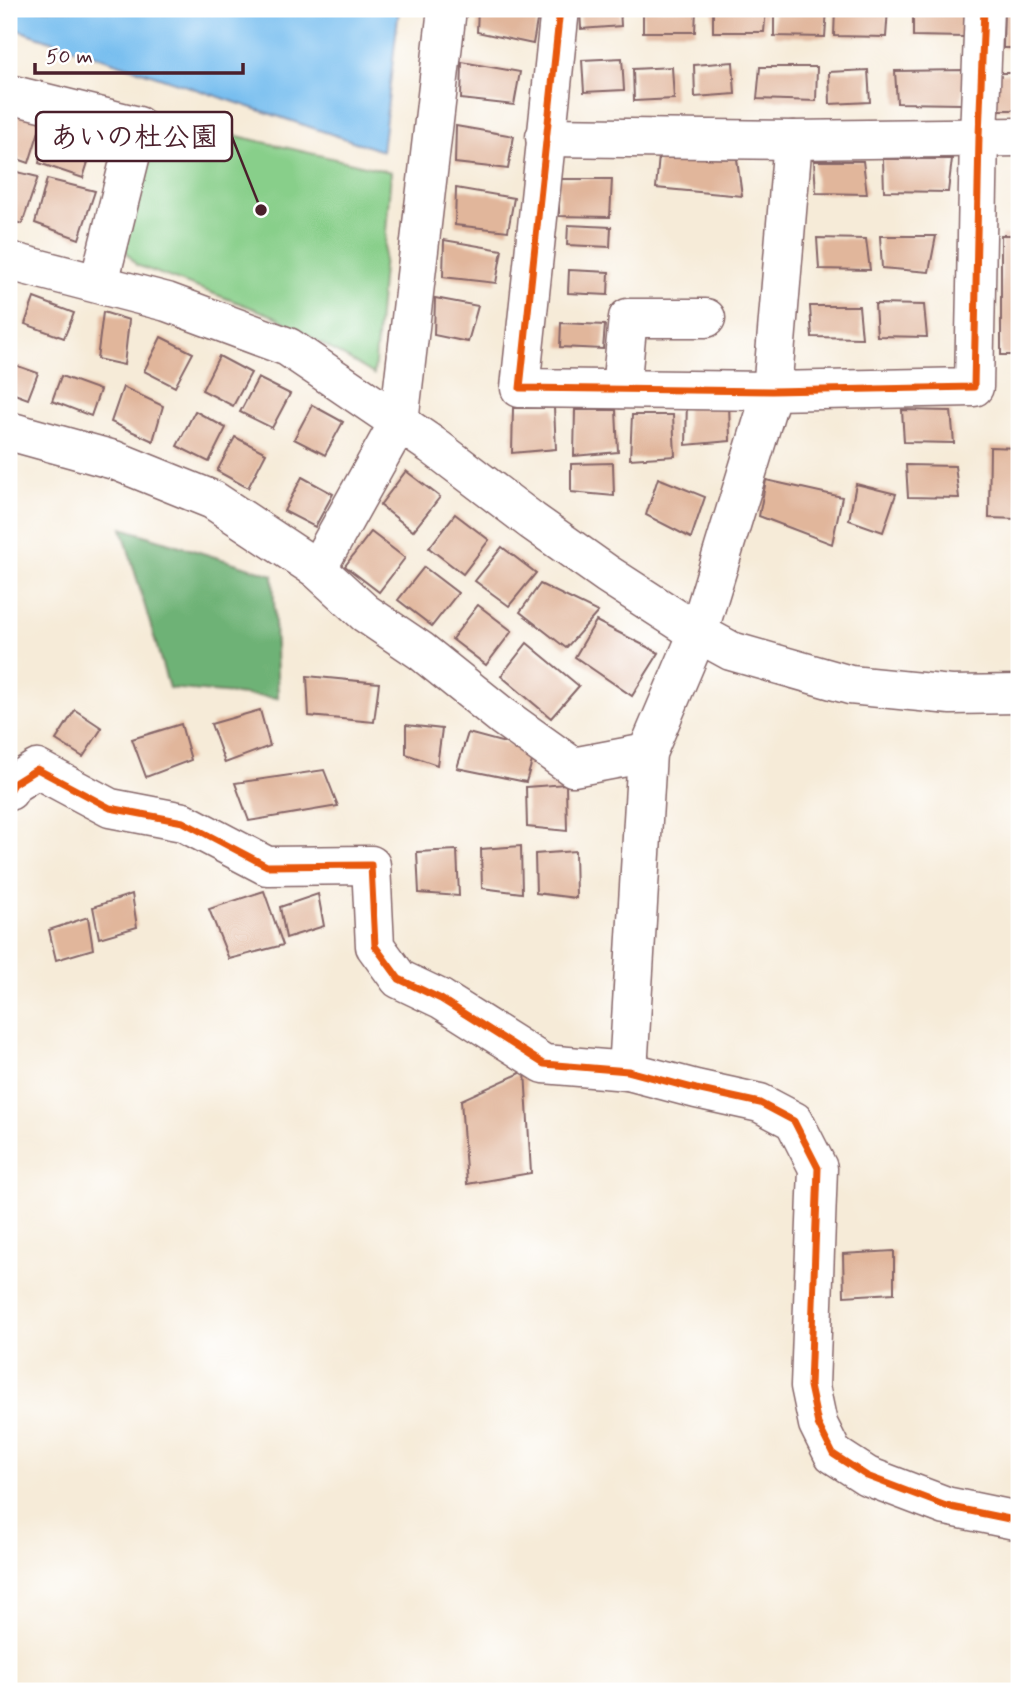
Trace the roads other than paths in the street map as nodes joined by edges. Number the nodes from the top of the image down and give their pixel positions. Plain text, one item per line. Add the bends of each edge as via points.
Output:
1 (447, 9) edge
2 (560, 9) edge
3 (984, 9) edge
4 (9, 94) edge
5 (979, 136) junction
6 (545, 137) junction
7 (1019, 137) edge
8 (793, 140) junction
9 (9, 261) edge
10 (99, 283) junction
11 (706, 318) dead end
12 (621, 389) junction
13 (772, 391) junction
14 (399, 422) junction
15 (9, 431) edge
16 (317, 569) junction
17 (698, 633) junction
18 (1019, 694) edge
19 (647, 753) junction
20 (9, 791) edge
21 (628, 1071) junction
22 (1019, 1521) edge

1 - 14 street
2 - 6 street
3 - 5 street
4 - 10 street via 138,126
5 - 7 street
5 - 8 street
5 - 13 street via 974,387
6 - 8 street
6 - 12 street via 520,388
8 - 13 street
9 - 10 street
10 - 14 street via 167,302 288,347
11 - 12 street via 628,318
12 - 13 street
13 - 17 street
14 - 16 street
14 - 17 street via 531,521
15 - 16 street via 114,460 213,500
16 - 19 street via 365,613 573,767
17 - 18 street via 731,651 850,685 951,695
17 - 19 street
19 - 21 street
20 - 21 street via 37,769 110,808 183,822 267,866 371,865 375,946 399,979 441,999 544,1064
21 - 22 street via 760,1103 794,1121 818,1168 810,1386 818,1424 833,1454 867,1476 946,1506

